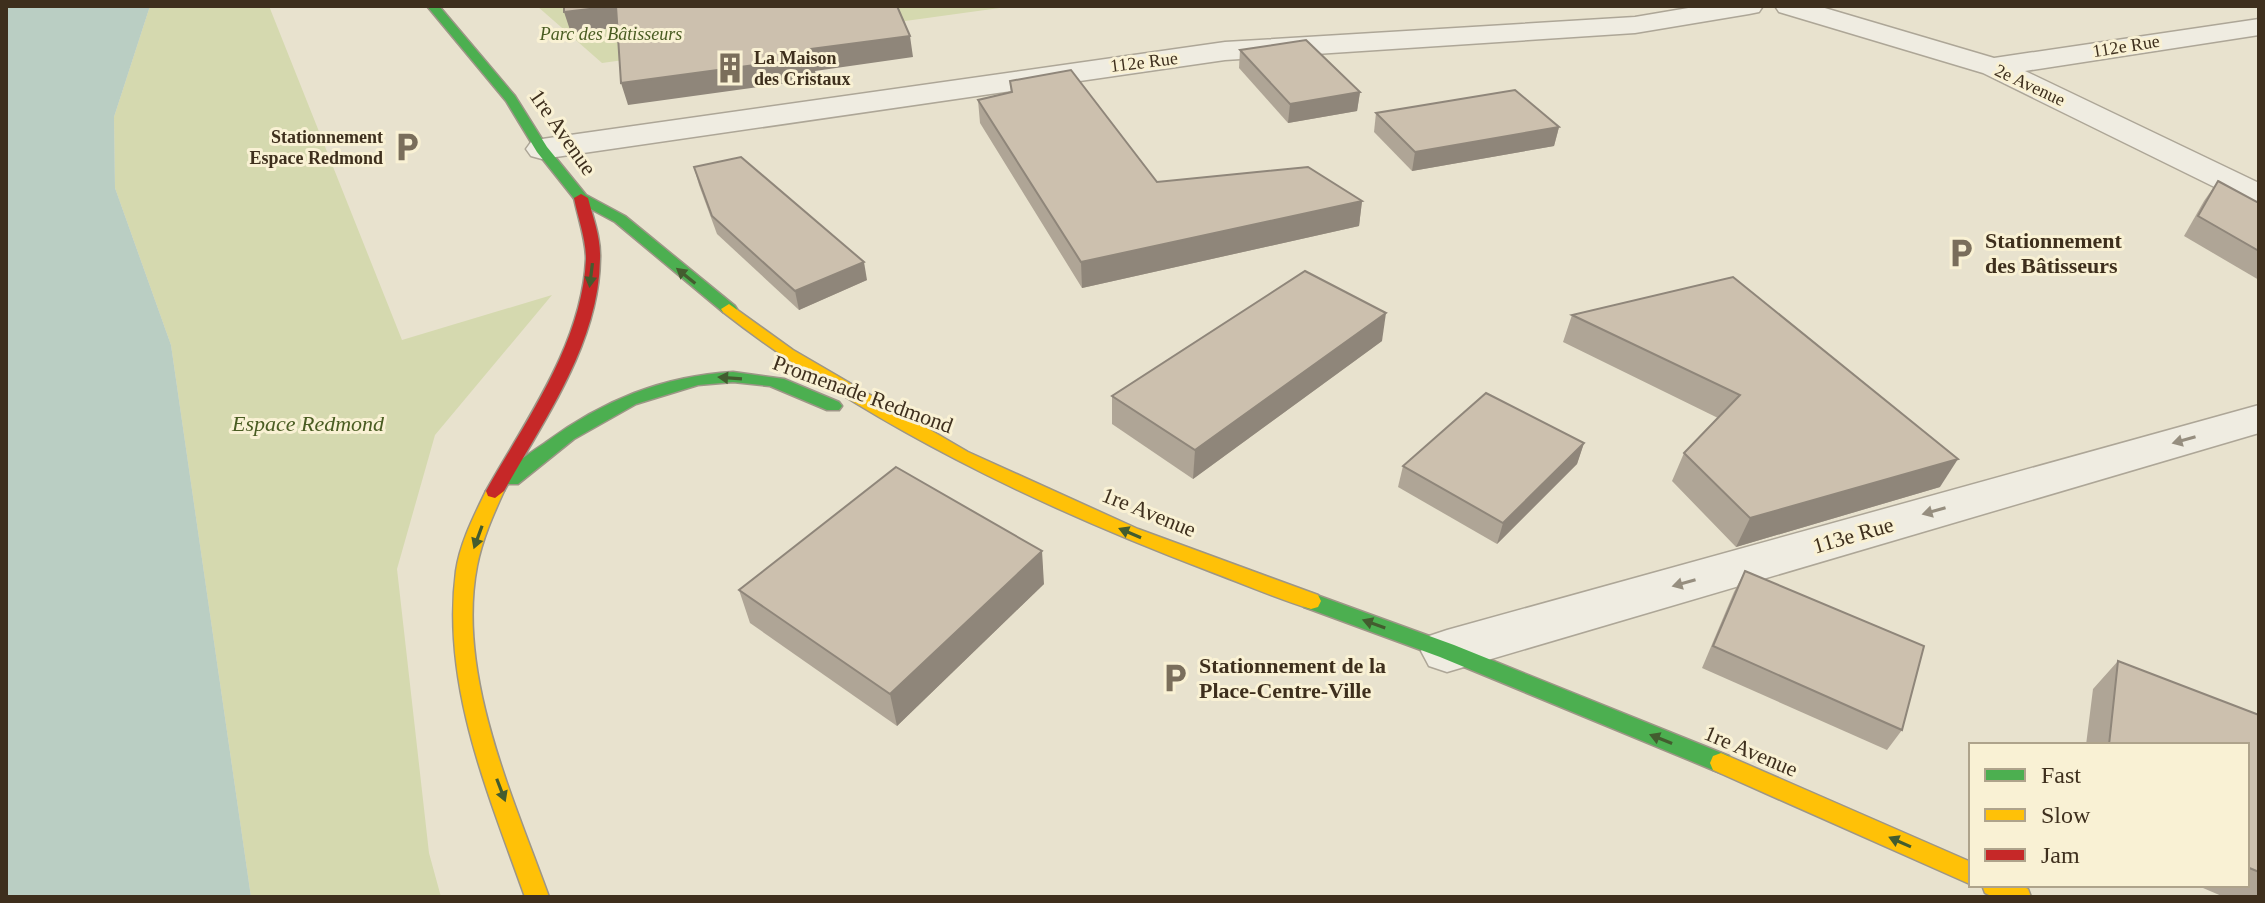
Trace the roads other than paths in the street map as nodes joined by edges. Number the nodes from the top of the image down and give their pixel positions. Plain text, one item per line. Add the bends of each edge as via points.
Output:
1 (433, 6) edge
2 (1749, 6) edge
3 (1789, 6) edge
4 (2259, 27) edge
5 (1993, 67) junction
6 (542, 149) junction
7 (2259, 196) edge
8 (581, 198) junction
9 (2259, 419) edge
10 (962, 456) junction
11 (493, 495) junction
12 (1447, 651) junction
13 (1969, 873) edge
14 (1998, 887) edge
15 (537, 897) edge
16 (2019, 897) edge

1 - 6 street, 1re Avenue via 511,99
2 - 6 street, 112e Rue via 1635,25 1225,51
3 - 5 street, 2e Avenue
4 - 5 street, 112e Rue
5 - 7 street, 2e Avenue
6 - 8 street, 1re Avenue
10 -> 8 street, 1re Avenue via 787,354 620,219
8 -> 11 street, Promenade Redmond via 593,256 583,315 574,345
9 -> 12 street, 113e Rue
10 -> 11 street, Promenade Redmond via 770,381 718,377 670,383 608,410 543,451
12 -> 10 street, 1re Avenue via 1131,534
11 -> 15 street, Promenade Redmond via 466,569 462,642 480,733
13 -> 12 street, 1re Avenue via 1723,764
14 - 16 street

